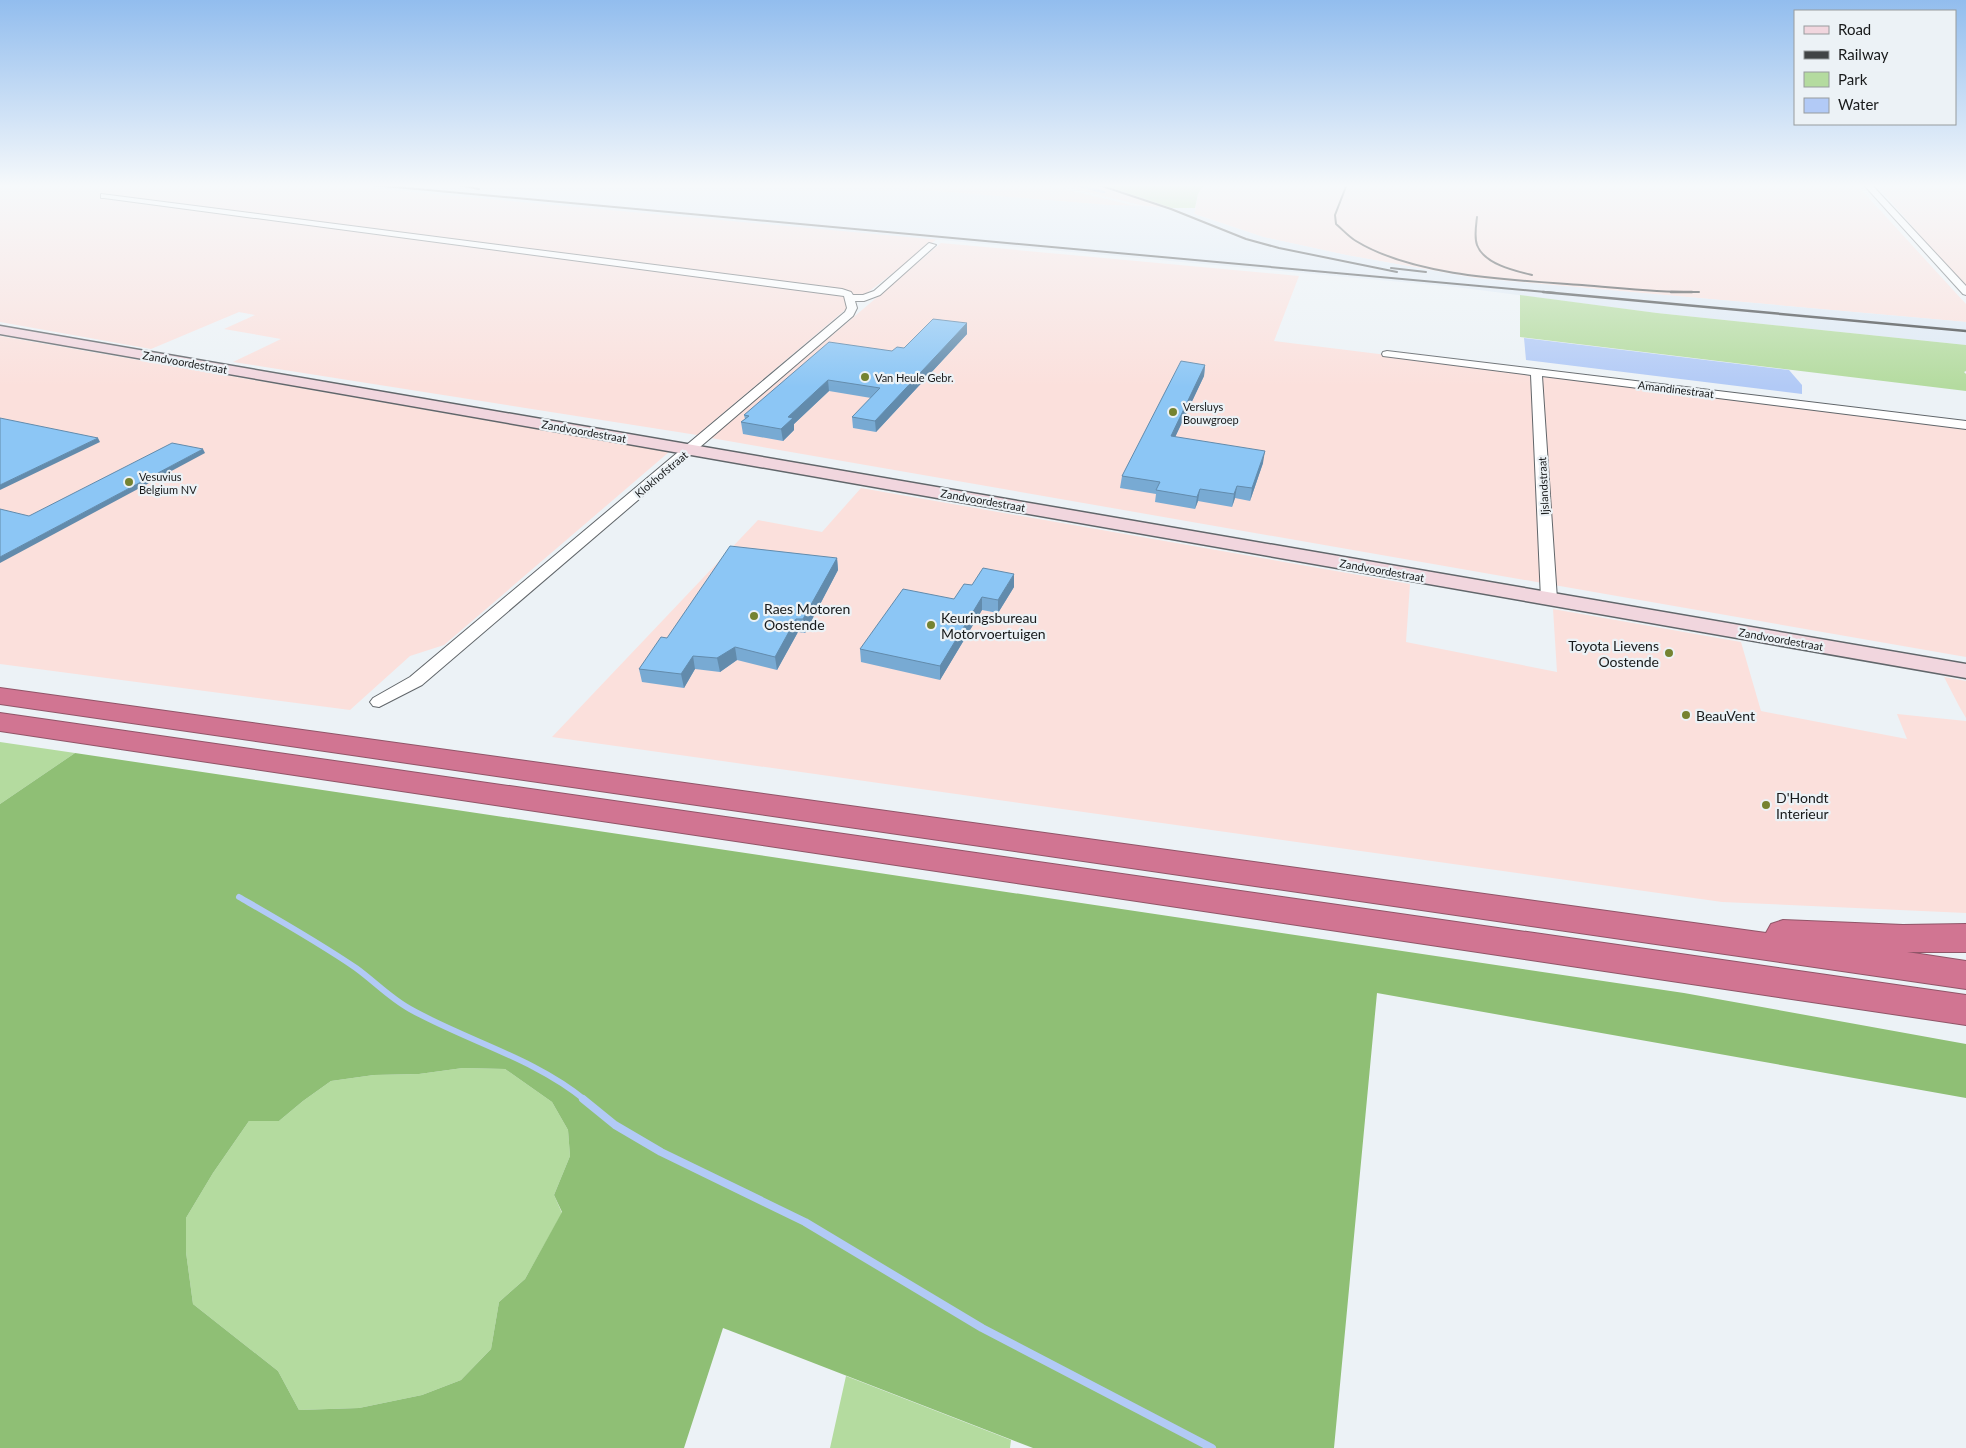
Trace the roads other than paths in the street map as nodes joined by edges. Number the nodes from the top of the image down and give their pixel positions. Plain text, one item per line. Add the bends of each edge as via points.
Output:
1 (531, 252) edge
2 (924, 252) edge
3 (1929, 252) edge
4 (1966, 292) edge
5 (850, 298) junction
6 (0, 330) edge
7 (1387, 354) dead end
8 (1536, 372) junction
9 (1966, 425) edge
10 (690, 449) junction
11 (1550, 599) junction
12 (1966, 671) edge
13 (0, 696) edge
14 (379, 702) dead end
15 (0, 722) edge
16 (1470, 905) junction
17 (1966, 938) edge
18 (1966, 975) edge
19 (1966, 1011) edge

1 - 5 street via 842,292
2 - 5 street via 877,293 864,298
3 - 4 street
5 - 10 street, Klokhofstraat via 852,308 849,314
6 - 10 main road, Zandvoordestraat
7 - 8 street, Amandinestraat
8 - 9 street, Amandinestraat
8 - 11 street, Ijslandstraat
10 - 11 main road, Zandvoordestraat
10 - 14 street, Klokhofstraat via 416,681
11 - 12 main road, Zandvoordestraat
13 - 16 highway
15 - 19 highway
16 - 17 highway via 1797,934
16 - 18 highway

